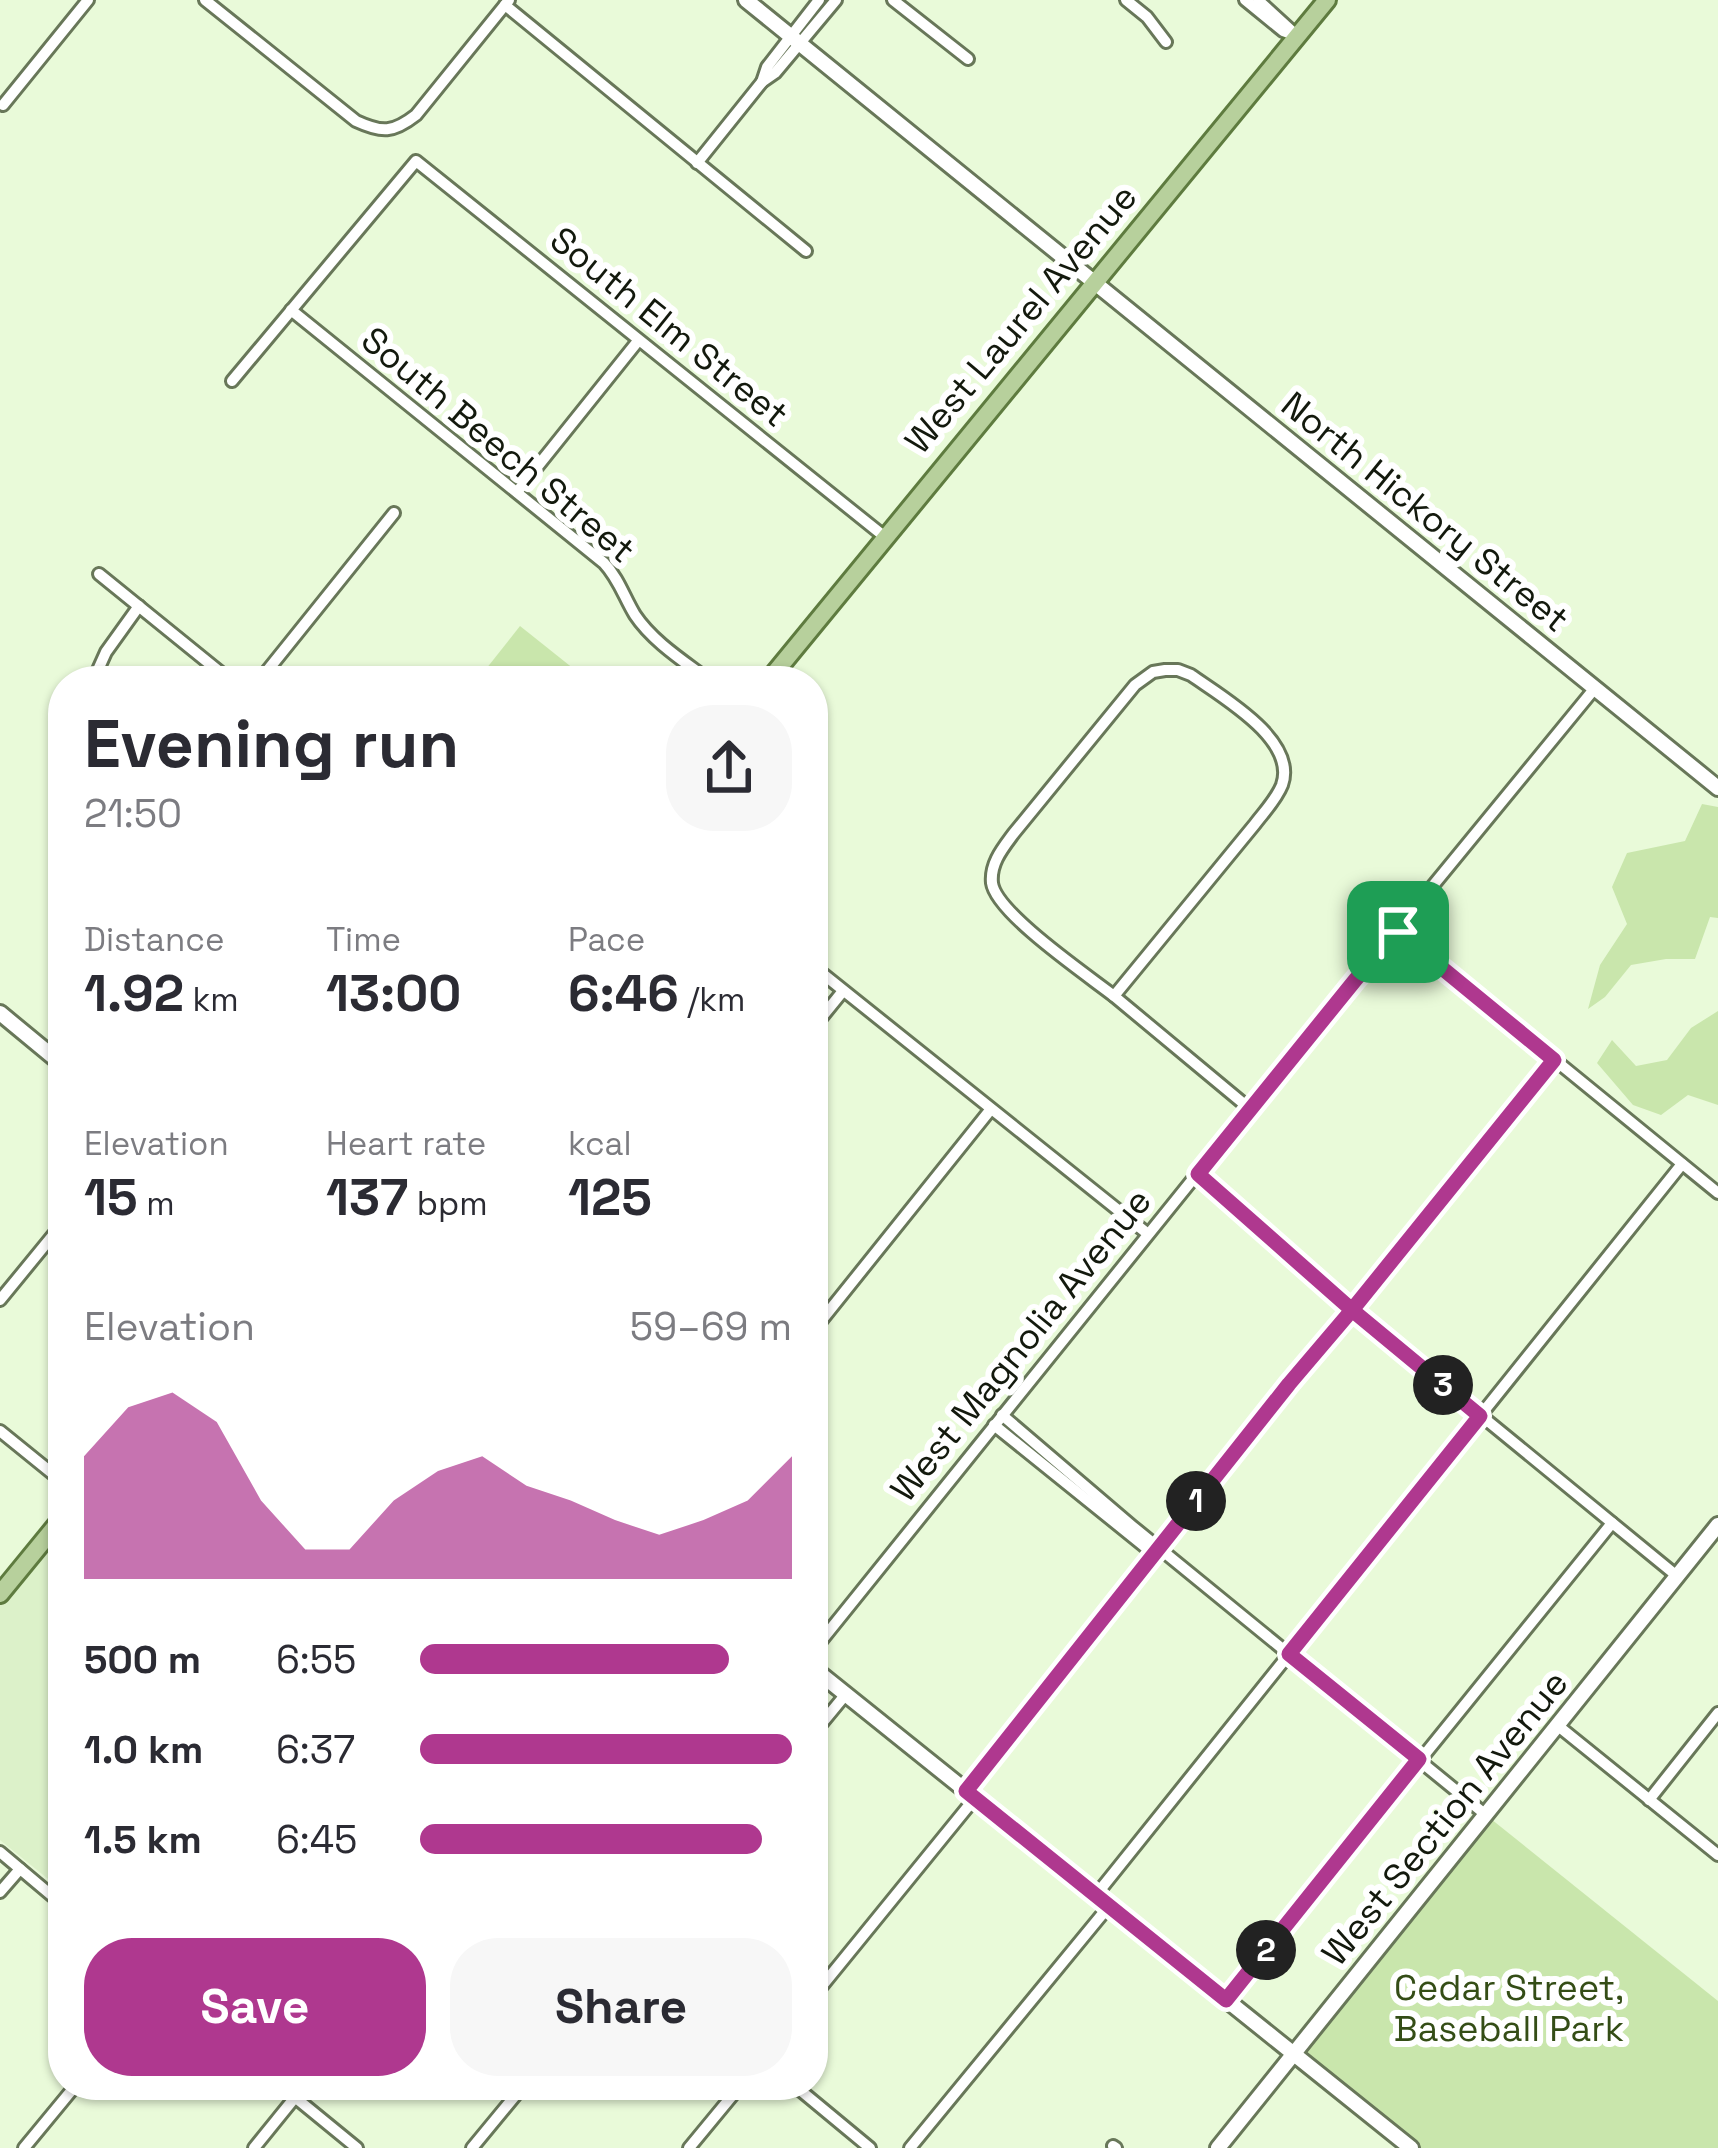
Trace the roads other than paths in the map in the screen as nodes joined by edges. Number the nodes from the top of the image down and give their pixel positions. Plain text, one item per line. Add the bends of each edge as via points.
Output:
1 (88, 0) edge
2 (206, 0) edge
3 (746, 0) edge
4 (819, 0) edge
5 (836, 0) edge
6 (893, 0) edge
7 (1126, 0) edge
8 (1244, 0) edge
9 (1258, 0) edge
10 (1327, 0) edge
11 (507, 3) edge
12 (1297, 36) junction
13 (796, 40) junction
14 (1166, 42) dead end
15 (968, 59) dead end
16 (3, 105) dead end
17 (698, 163) junction
18 (806, 251) dead end
19 (1094, 283) junction
20 (291, 310) junction
21 (638, 341) junction
22 (232, 381) dead end
23 (517, 492) junction
24 (394, 513) dead end
25 (885, 538) junction
26 (99, 574) dead end
27 (139, 606) junction
28 (100, 666) edge
29 (213, 666) edge
30 (271, 666) edge
31 (691, 666) edge
32 (780, 666) edge
33 (1595, 688) junction
34 (1718, 788) edge
35 (1398, 932) junction
36 (828, 978) edge
37 (843, 991) junction
38 (1114, 996) junction
39 (828, 1010) edge
40 (0, 1013) edge
41 (48, 1051) edge
42 (1554, 1060) junction
43 (991, 1109) junction
44 (1250, 1109) junction
45 (1682, 1164) junction
46 (1198, 1174) junction
47 (1718, 1193) edge
48 (1148, 1234) junction
49 (48, 1241) edge
50 (0, 1300) edge
51 (1352, 1310) junction
52 (828, 1312) edge
53 (1480, 1416) junction
54 (998, 1420) junction
55 (0, 1431) edge
56 (48, 1470) edge
57 (1612, 1523) junction
58 (1718, 1525) edge
59 (48, 1535) edge
60 (1156, 1551) junction
61 (1677, 1576) junction
62 (0, 1594) edge
63 (828, 1632) edge
64 (1289, 1654) junction
65 (828, 1680) edge
66 (846, 1694) junction
67 (1718, 1713) edge
68 (828, 1716) edge
69 (1557, 1725) junction
70 (1419, 1759) junction
71 (971, 1794) junction
72 (1649, 1800) junction
73 (1486, 1815) junction
74 (0, 1852) edge
75 (1718, 1856) edge
76 (20, 1869) junction
77 (0, 1892) edge
78 (48, 1892) edge
79 (1103, 1901) junction
80 (828, 1978) edge
81 (1226, 2000) junction
82 (1294, 2054) junction
83 (64, 2100) edge
84 (293, 2100) edge
85 (297, 2100) edge
86 (512, 2100) edge
87 (729, 2100) edge
88 (812, 2100) edge
89 (1408, 2147) edge
90 (24, 2148) edge
91 (254, 2148) edge
92 (357, 2148) edge
93 (472, 2148) edge
94 (689, 2148) edge
95 (870, 2148) edge
96 (910, 2148) edge
97 (1218, 2148) edge

1 - 16 street
2 - 11 street via 356,121 386,130 416,115
3 - 13 street, North Hickory Street
4 - 13 street
5 - 13 street
6 - 15 street
7 - 14 street
8 - 12 street
9 - 12 street
10 - 12 main road, West Laurel Avenue
11 - 17 street
12 - 19 main road, West Laurel Avenue
13 - 17 street via 766,67
13 - 19 street, North Hickory Street
17 - 18 street
19 - 25 main road, West Laurel Avenue
19 - 33 street, North Hickory Street
20 - 21 street, South Elm Street via 416,161
20 - 22 street
20 - 23 street, South Beech Street
21 - 23 street
21 - 25 street, South Elm Street
23 - 31 street, South Beech Street via 604,563 651,634
24 - 30 street
25 - 32 main road, West Laurel Avenue
26 - 27 street
27 - 28 street
27 - 29 street
33 - 34 street, North Hickory Street
33 - 35 street, West Magnolia Avenue
35 - 42 street
35 - 44 street, West Magnolia Avenue
36 - 37 street
37 - 39 street
37 - 43 street
38 - 38 street via 1010,913 994,893 992,870 1135,685 1153,672 1178,670 1268,735 1282,757 1283,780
38 - 44 street
40 - 41 street
42 - 45 street
42 - 51 street
43 - 48 street
43 - 52 street
44 - 46 street, West Magnolia Avenue
45 - 47 street
45 - 53 street
46 - 48 street, West Magnolia Avenue
46 - 51 street
48 - 54 street, West Magnolia Avenue
49 - 50 street
51 - 53 street
51 - 60 street
53 - 57 street
53 - 64 street
54 - 60 street
54 - 63 street, West Magnolia Avenue
55 - 56 street
57 - 61 street
57 - 70 street
58 - 61 street, West Section Avenue
59 - 62 main road
60 - 64 street
60 - 71 street
61 - 69 street, West Section Avenue
64 - 70 street
64 - 79 street
65 - 66 street
66 - 68 street
66 - 71 street
67 - 72 street
69 - 72 street
69 - 73 street, West Section Avenue
70 - 73 street
70 - 81 street
71 - 79 street
71 - 80 street
72 - 75 street
73 - 82 street, West Section Avenue
74 - 76 street
76 - 77 street
76 - 78 street
79 - 81 street
79 - 96 street
81 - 82 street
82 - 89 street
82 - 97 street, West Section Avenue
83 - 90 street
84 - 91 street
85 - 92 street
86 - 93 street
87 - 94 street
88 - 95 street

